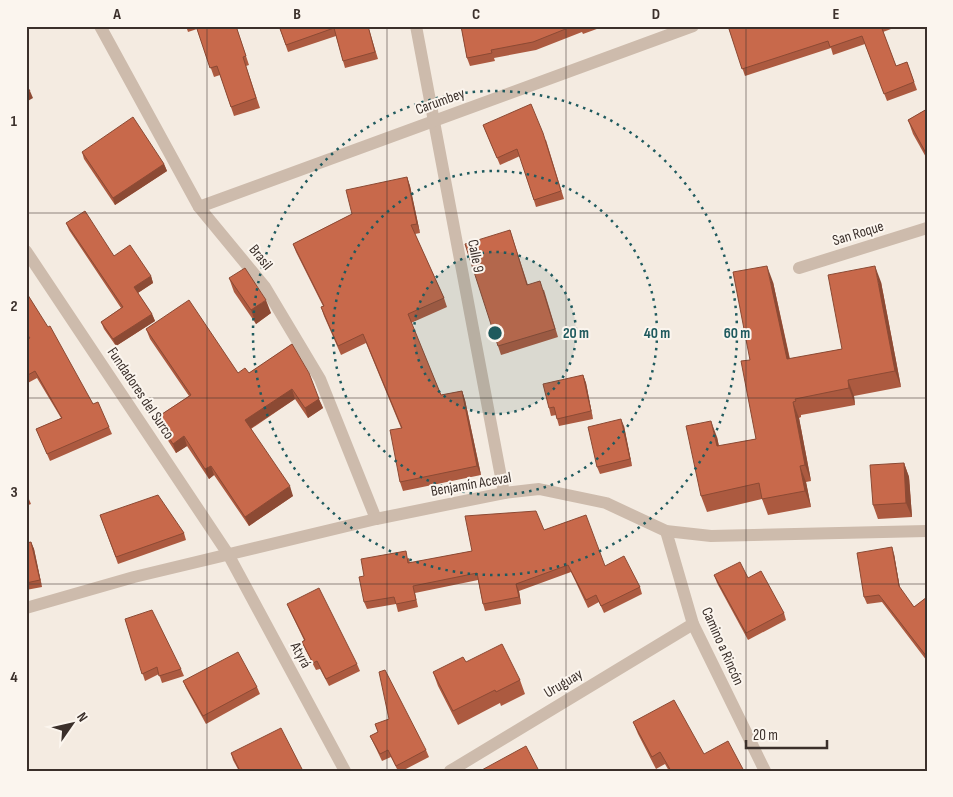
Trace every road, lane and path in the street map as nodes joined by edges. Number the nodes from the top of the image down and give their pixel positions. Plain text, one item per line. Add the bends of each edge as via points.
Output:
1 (100, 26) edge
2 (416, 26) edge
3 (693, 26) edge
4 (434, 121) junction
5 (199, 207) junction
6 (927, 228) edge
7 (26, 251) edge
8 (799, 268) dead end
9 (504, 492) junction
10 (376, 518) junction
11 (666, 531) junction
12 (927, 531) edge
13 (228, 554) junction
14 (26, 608) edge
15 (693, 624) junction
16 (345, 771) edge
17 (450, 771) edge
18 (765, 771) edge

1 - 5 street, Brasil
2 - 4 street, Calle 9
3 - 4 street, Carumbey
4 - 5 street, Carumbey
4 - 9 street, Calle 9
5 - 10 street, Brasil via 265,287 320,379
6 - 8 street, San Roque
7 - 13 street, Fundadores del Surco
9 - 10 street, Benjamín Aceval
9 - 11 street, Benjamín Aceval via 539,489 606,503
10 - 13 street, Benjamín Aceval
11 - 12 street, Benjamín Aceval via 711,536
11 - 15 street, Camino a Rincón
13 - 14 street, Benjamín Aceval
13 - 16 street, Atyrá
15 - 17 street, Uruguay
15 - 18 street, Camino a Rincón

